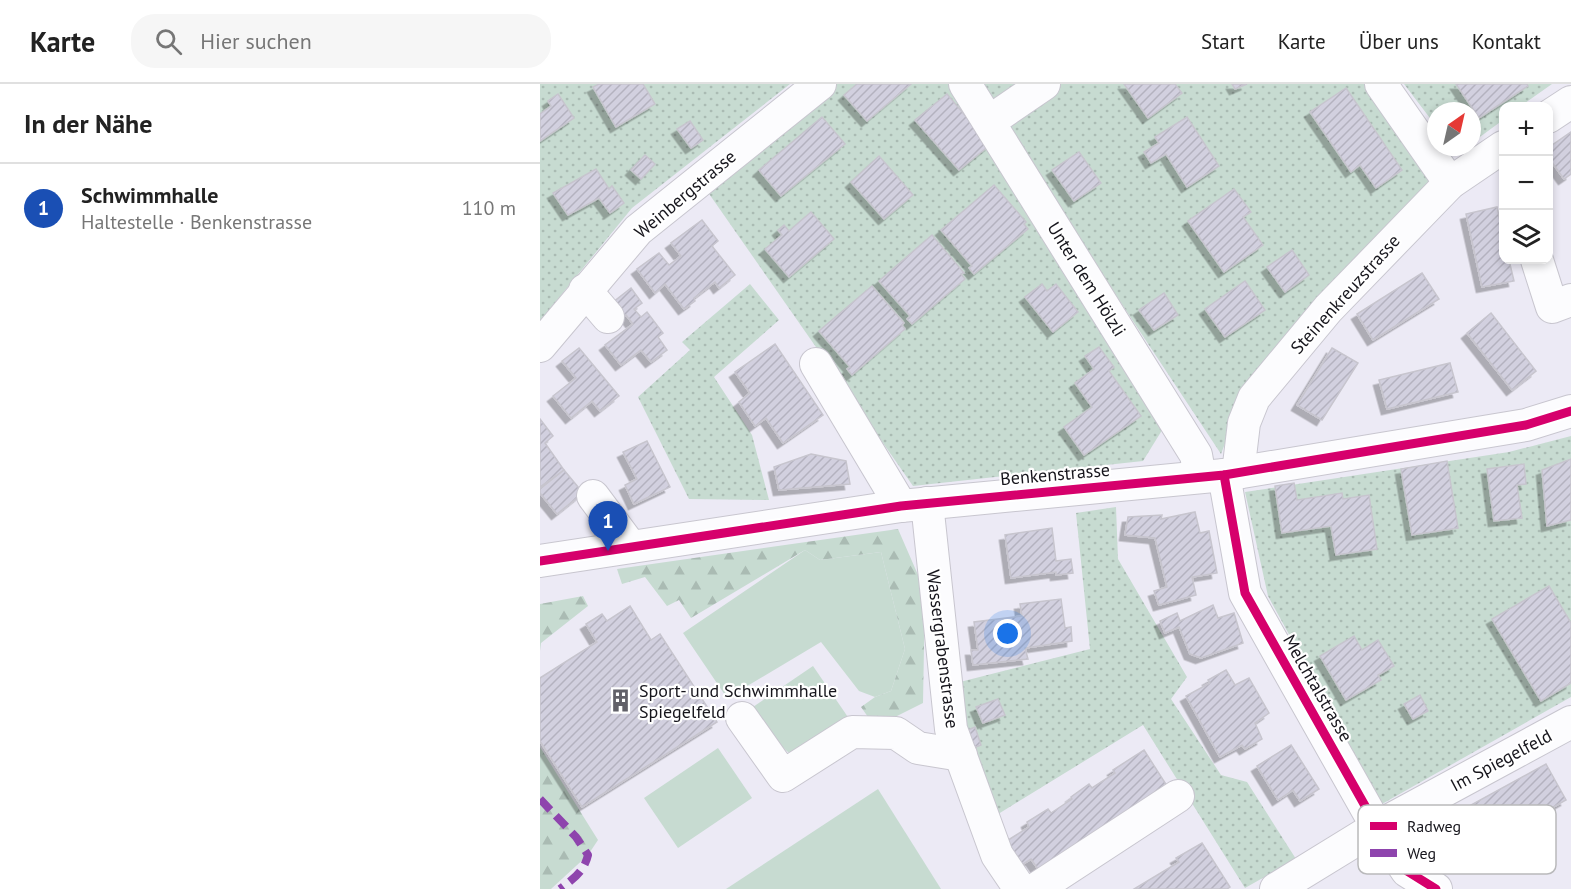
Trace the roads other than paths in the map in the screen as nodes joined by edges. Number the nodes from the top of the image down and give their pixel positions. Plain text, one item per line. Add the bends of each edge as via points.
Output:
1 (820, 84) edge
2 (965, 84) edge
3 (1044, 84) edge
4 (1388, 86) edge
5 (1571, 102) edge
6 (1553, 114) edge
7 (990, 121) junction
8 (1499, 152) edge
9 (1449, 183) junction
10 (1539, 264) edge
11 (585, 290) junction
12 (1561, 303) edge
13 (608, 317) dead end
14 (540, 346) edge
15 (816, 364) dead end
16 (1571, 411) edge
17 (1221, 475) junction
18 (593, 496) dead end
19 (914, 504) junction
20 (631, 547) junction
21 (540, 561) edge
22 (742, 718) dead end
23 (1571, 722) edge
24 (961, 755) junction
25 (1178, 796) dead end
26 (1365, 805) edge
27 (1416, 805) edge
28 (1358, 838) edge
29 (1410, 874) edge
30 (1020, 889) edge
31 (1036, 889) edge
32 (1276, 889) edge
33 (1436, 889) edge

1 - 11 street, Weinbergstrasse via 638,230
2 - 7 street, Unter dem Hölzli
3 - 7 street
4 - 9 street
5 - 6 street
7 - 17 street, Unter dem Hölzli via 1196,455
8 - 9 street, Steinenkreuzstrasse
9 - 17 street, Steinenkreuzstrasse via 1328,309 1254,398
10 - 12 street
11 - 13 street
11 - 14 street, Weinbergstrasse
15 - 19 street
16 - 17 street, Benkenstrasse via 1526,425
17 - 19 street, Benkenstrasse
17 - 26 street, Melchtalstrasse via 1245,593
18 - 20 street
19 - 20 street, Benkenstrasse
19 - 24 street, Wassergrabenstrasse via 951,729
20 - 21 street, Benkenstrasse
22 - 24 street via 783,776 852,732 896,733 918,748
23 - 27 street, Im Spiegelfeld
24 - 30 street, Wassergrabenstrasse via 997,855
25 - 31 street
28 - 32 street, Im Spiegelfeld
29 - 33 street, Melchtalstrasse

